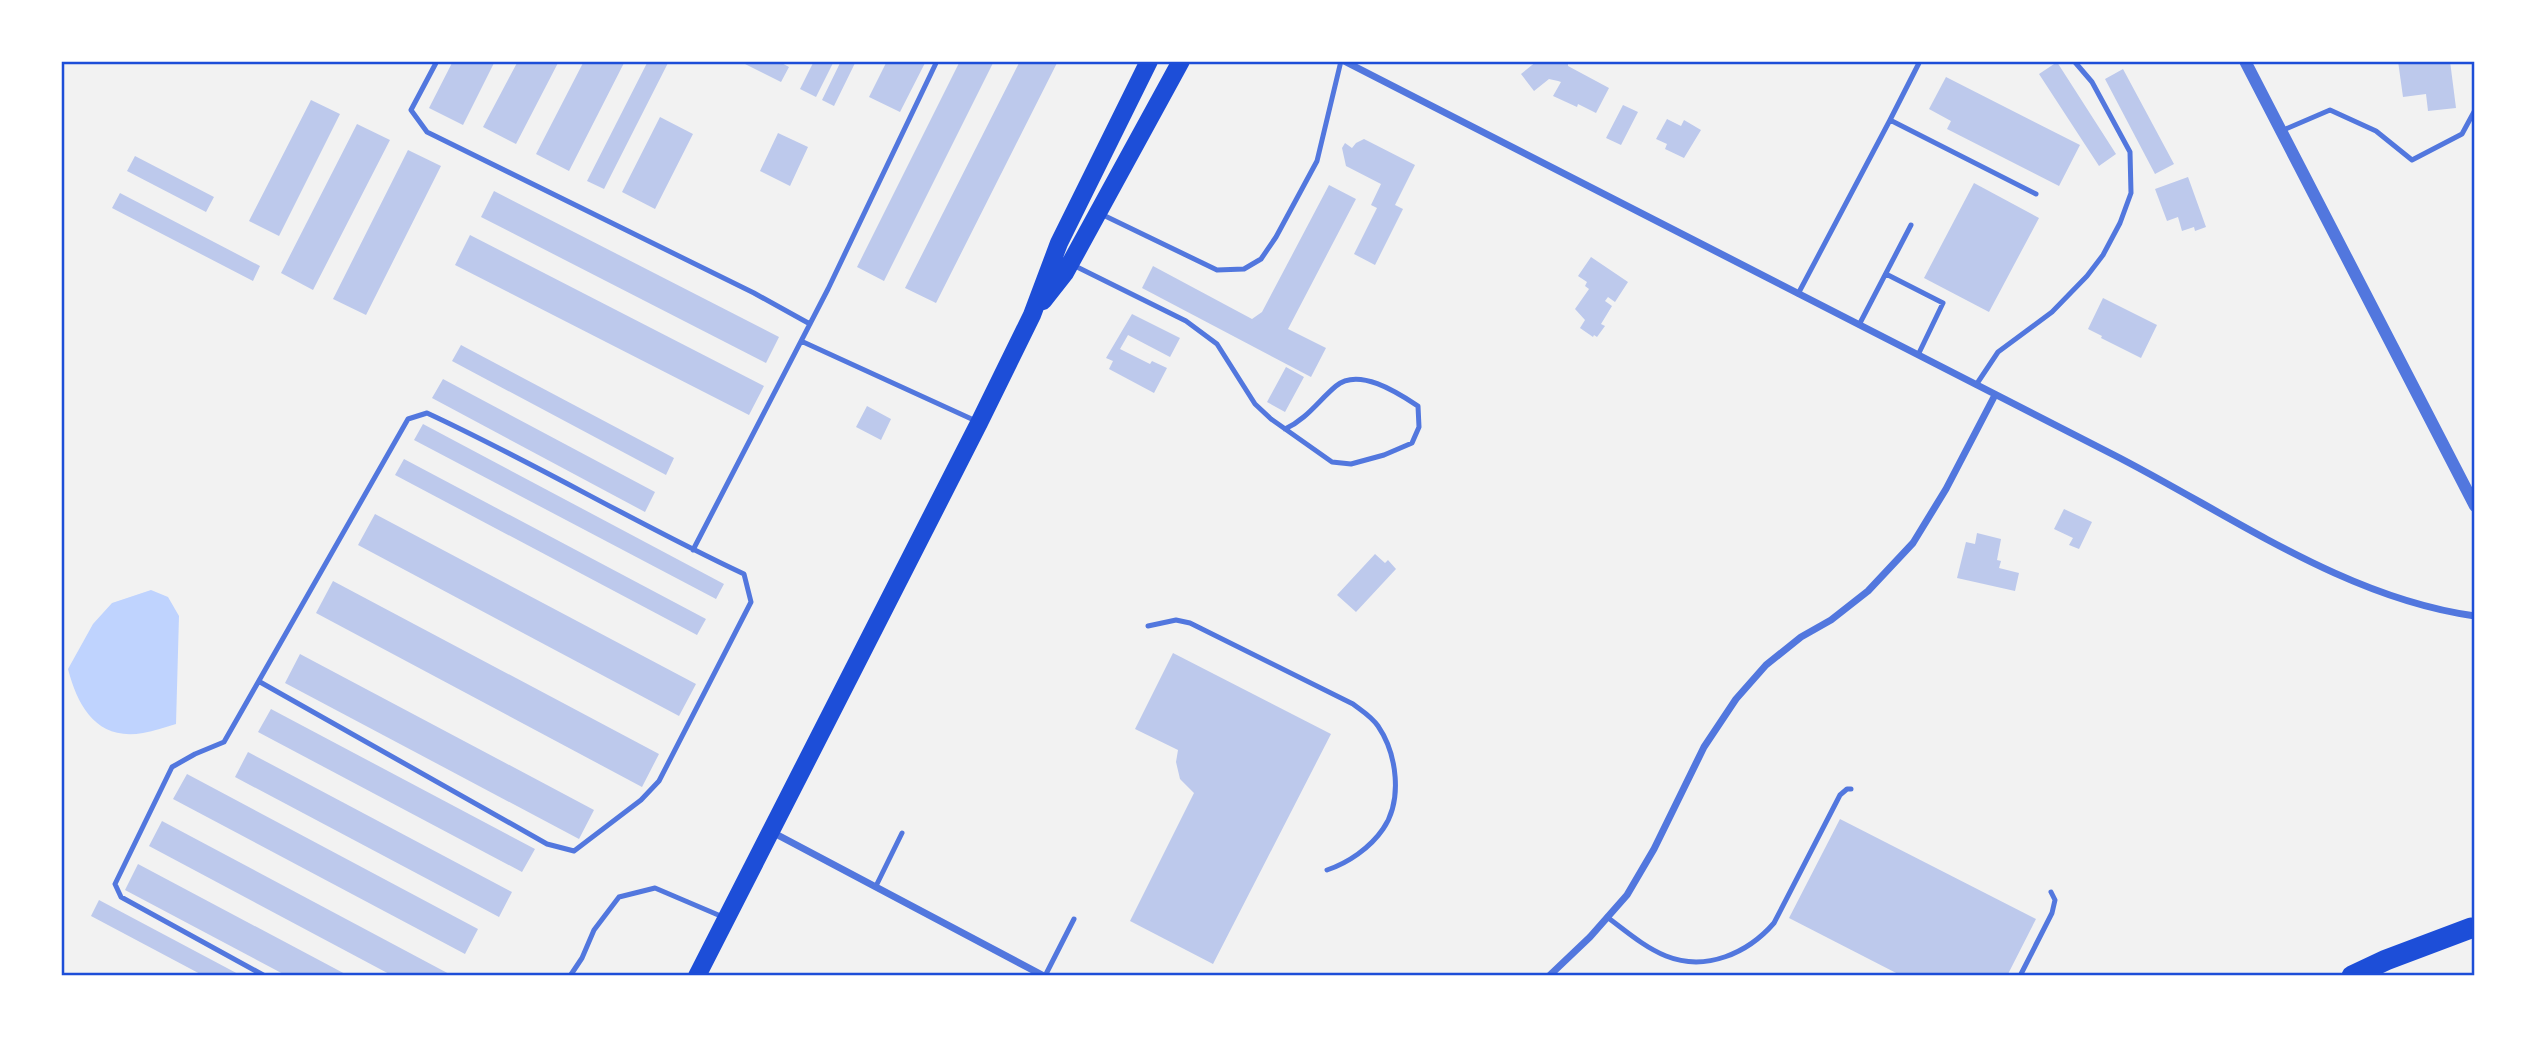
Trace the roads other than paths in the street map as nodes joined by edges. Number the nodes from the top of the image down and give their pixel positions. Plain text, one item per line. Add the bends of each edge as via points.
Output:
1 (437, 61) edge
2 (937, 61) edge
3 (1149, 61) edge
4 (1181, 61) edge
5 (1343, 61) edge
6 (1920, 61) edge
7 (2074, 61) edge
8 (2245, 61) edge
9 (2475, 110) edge
10 (1890, 120) junction
11 (2281, 131) junction
12 (2036, 194) dead end
13 (1098, 212) junction
14 (1911, 225) dead end
15 (1070, 263) junction
16 (1886, 274) junction
17 (1798, 294) junction
18 (1032, 315) junction
19 (810, 324) junction
20 (1860, 326) junction
21 (801, 341) junction
22 (1918, 355) junction
23 (1976, 385) junction
24 (1995, 395) junction
25 (979, 423) junction
26 (1285, 429) junction
27 (2475, 506) edge
28 (693, 550) junction
29 (2475, 616) edge
30 (1148, 626) dead end
31 (260, 682) junction
32 (1851, 789) dead end
33 (771, 831) junction
34 (902, 834) dead end
35 (1327, 870) dead end
36 (876, 886) junction
37 (2051, 891) dead end
38 (1607, 917) junction
39 (726, 918) junction
40 (1074, 919) dead end
41 (2473, 927) edge
42 (265, 976) edge
43 (570, 976) edge
44 (697, 976) edge
45 (1045, 976) edge
46 (1549, 976) edge
47 (2020, 976) edge
48 (2352, 976) edge
49 (2388, 976) edge

1 - 19 lane via 411,110 426,132
2 - 19 lane
3 - 18 main road via 1059,243
4 - 13 main road
5 - 13 lane via 1317,161 1261,259 1244,269 1217,270
5 - 17 street
6 - 10 lane
7 - 23 lane via 2092,82 2130,152 2131,193 2103,255 2087,276 2052,312 1998,352
8 - 11 street
9 - 11 lane via 2462,134 2412,160 2376,131 2330,110
10 - 12 lane
10 - 17 lane
11 - 27 street
13 - 15 main road
14 - 16 lane
15 - 18 main road
15 - 26 lane via 1186,321 1217,344 1255,404
16 - 20 lane
16 - 22 lane via 1943,303
17 - 20 street
18 - 25 main road
19 - 21 lane
20 - 22 street
21 - 25 lane
21 - 28 lane
22 - 23 street
23 - 24 street
24 - 29 street via 2362,585 2424,607
24 - 38 street via 1913,543 1868,591 1766,665 1737,699 1704,747 1647,861
25 - 33 main road
26 - 26 lane via 1332,462 1351,464 1412,443 1419,427 1418,406 1359,379 1339,384 1297,424
28 - 31 lane via 427,413 408,419
28 - 31 lane via 744,574 751,602 659,781 574,851 547,844
30 - 35 lane via 1176,620 1191,623 1353,704 1377,725 1393,762 1392,810 1376,839
31 - 42 lane via 224,742 172,767 115,884 121,897
32 - 38 lane via 1840,795 1774,923 1763,936 1735,953 1701,962 1668,957
33 - 36 street
33 - 39 main road
34 - 36 lane
36 - 45 street
37 - 47 lane via 2055,901 2052,913
38 - 46 street
39 - 43 lane via 655,888 619,897 594,930
39 - 44 main road
40 - 45 lane
41 - 48 highway
41 - 49 highway

